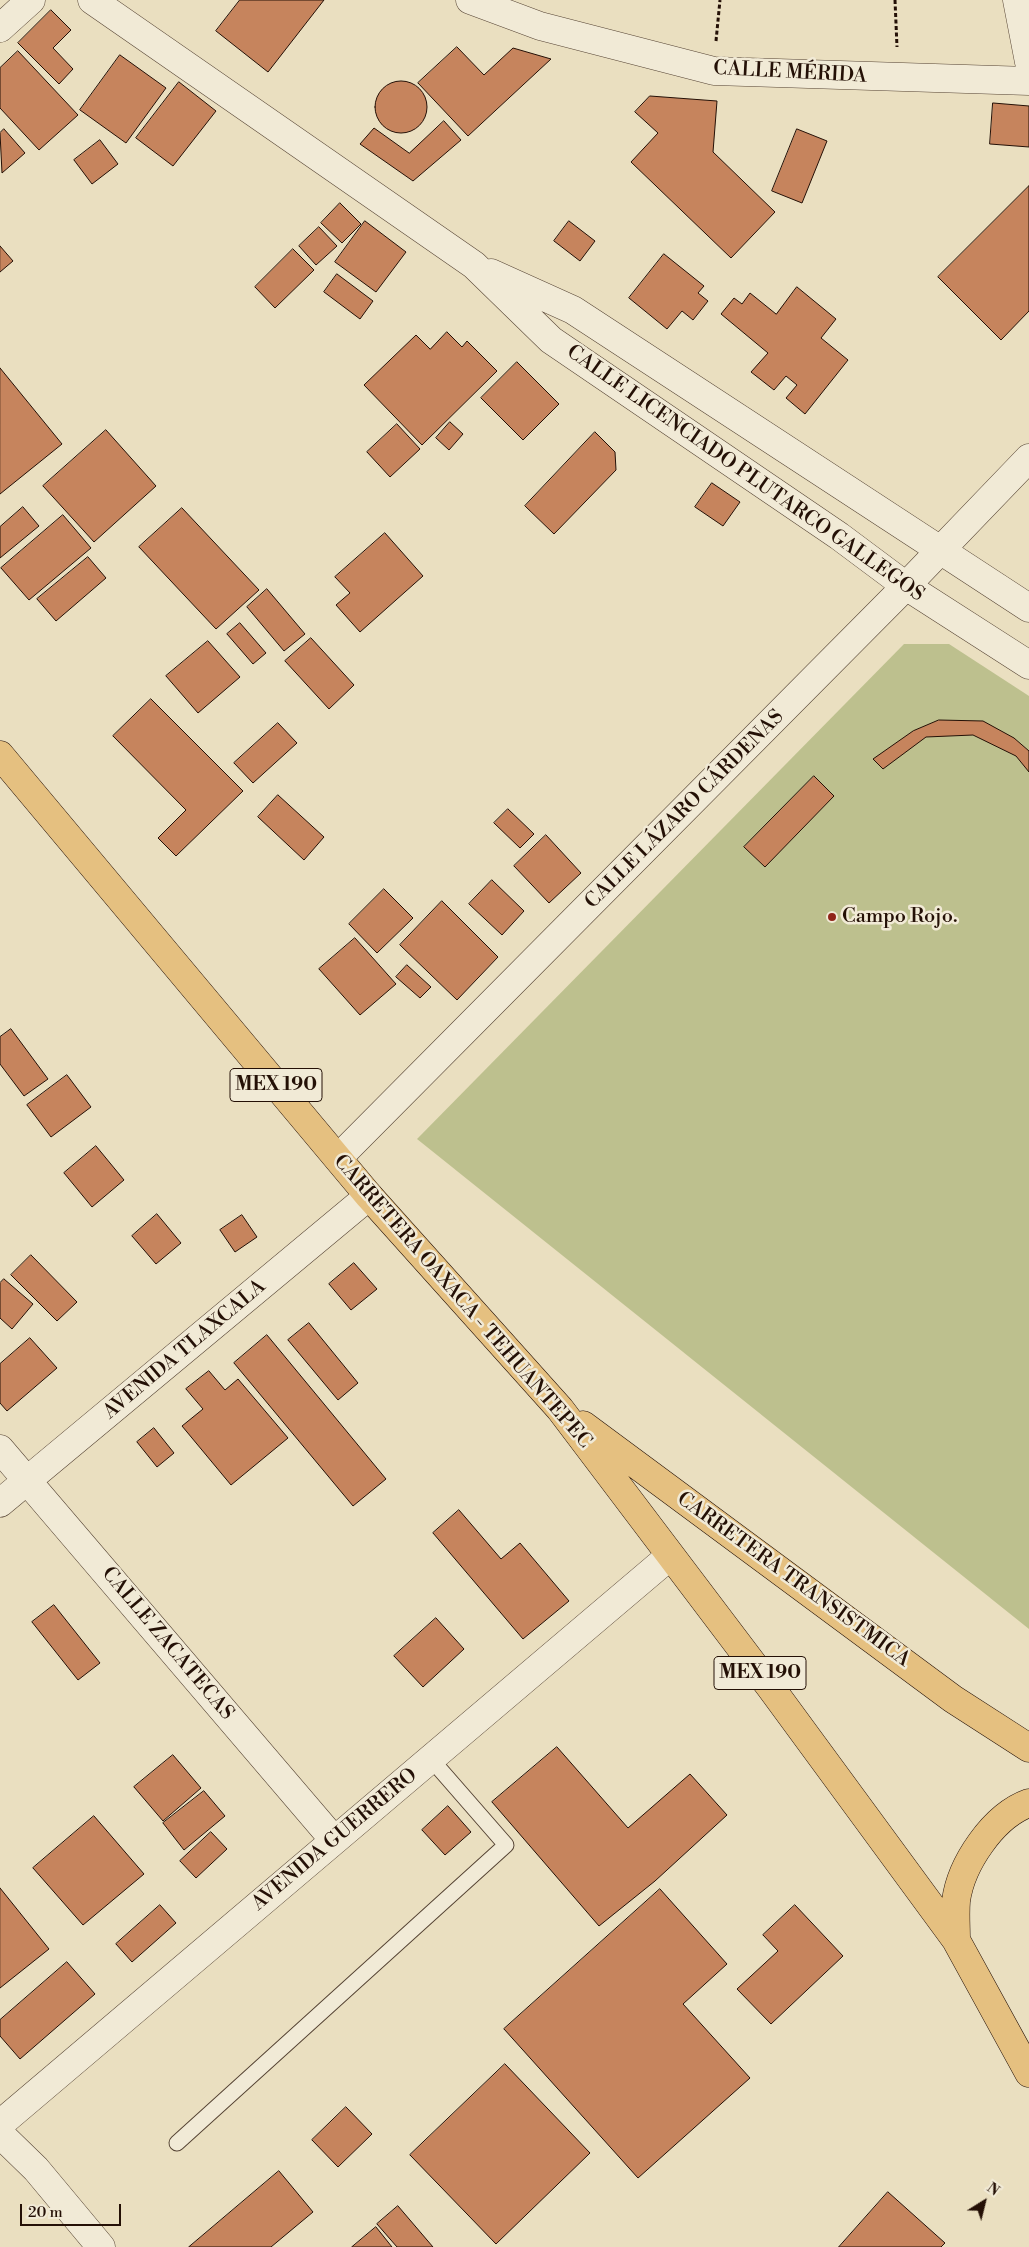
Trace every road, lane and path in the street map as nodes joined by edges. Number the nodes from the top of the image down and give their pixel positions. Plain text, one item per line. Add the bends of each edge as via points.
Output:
1 (30, 0) edge
2 (92, 0) edge
3 (470, 0) edge
4 (720, 0) edge
5 (895, 0) edge
6 (1017, 0) edge
7 (0, 28) edge
8 (1029, 62) edge
9 (714, 71) junction
10 (898, 78) junction
11 (1029, 81) edge
12 (474, 265) junction
13 (1029, 458) edge
14 (940, 550) junction
15 (906, 586) junction
16 (1029, 608) edge
17 (1029, 665) edge
18 (0, 755) edge
19 (338, 1158) junction
20 (369, 1196) junction
21 (560, 1409) junction
22 (0, 1449) edge
23 (28, 1480) junction
24 (0, 1504) edge
25 (670, 1556) junction
26 (1029, 1748) edge
27 (431, 1759) junction
28 (1029, 1803) edge
29 (334, 1840) junction
30 (956, 1940) junction
31 (1029, 2073) edge
32 (0, 2124) edge
33 (0, 2134) edge
34 (177, 2143) dead end
35 (101, 2247) edge

1 - 7 street
2 - 12 street, CALLE LICENCIADO PLUTARCO GALLEGOS
3 - 9 street, CALLE MÉRIDA via 540,26
4 - 9 path
5 - 10 path
6 - 8 street
9 - 10 street, CALLE MÉRIDA
10 - 11 street, CALLE MÉRIDA
12 - 14 street, CALLE LICENCIADO PLUTARCO GALLEGOS via 573,310
12 - 15 street, CALLE LICENCIADO PLUTARCO GALLEGOS via 551,340 839,536
13 - 14 street, CALLE LÁZARO CÁRDENAS
14 - 15 street, CALLE LÁZARO CÁRDENAS
14 - 16 street, CALLE LICENCIADO PLUTARCO GALLEGOS
15 - 17 street, CALLE LICENCIADO PLUTARCO GALLEGOS
15 - 19 street, CALLE LÁZARO CÁRDENAS
18 - 19 main road, CARRETERA OAXACA - TEHUANTEPEC / MEX 190
19 - 20 main road, CARRETERA OAXACA - TEHUANTEPEC / MEX 190
20 - 21 main road, CARRETERA OAXACA - TEHUANTEPEC / MEX 190
20 - 23 street, AVENIDA TLAXCALA
21 - 25 main road, CARRETERA OAXACA - TEHUANTEPEC / MEX 190
21 - 26 main road, CARRETERA TRANSISTMICA / MEX 190 via 953,1699
22 - 23 street, CALLE ZACATECAS
23 - 24 street, AVENIDA TLAXCALA
23 - 29 street, CALLE ZACATECAS
25 - 27 street, AVENIDA GUERRERO
25 - 30 main road, CARRETERA OAXACA - TEHUANTEPEC / MEX 190
27 - 29 street, AVENIDA GUERRERO
27 - 34 lane via 506,1845
28 - 30 main road via 991,1830 968,1862 956,1900
29 - 32 street, AVENIDA GUERRERO
30 - 31 main road
33 - 35 street via 36,2169

